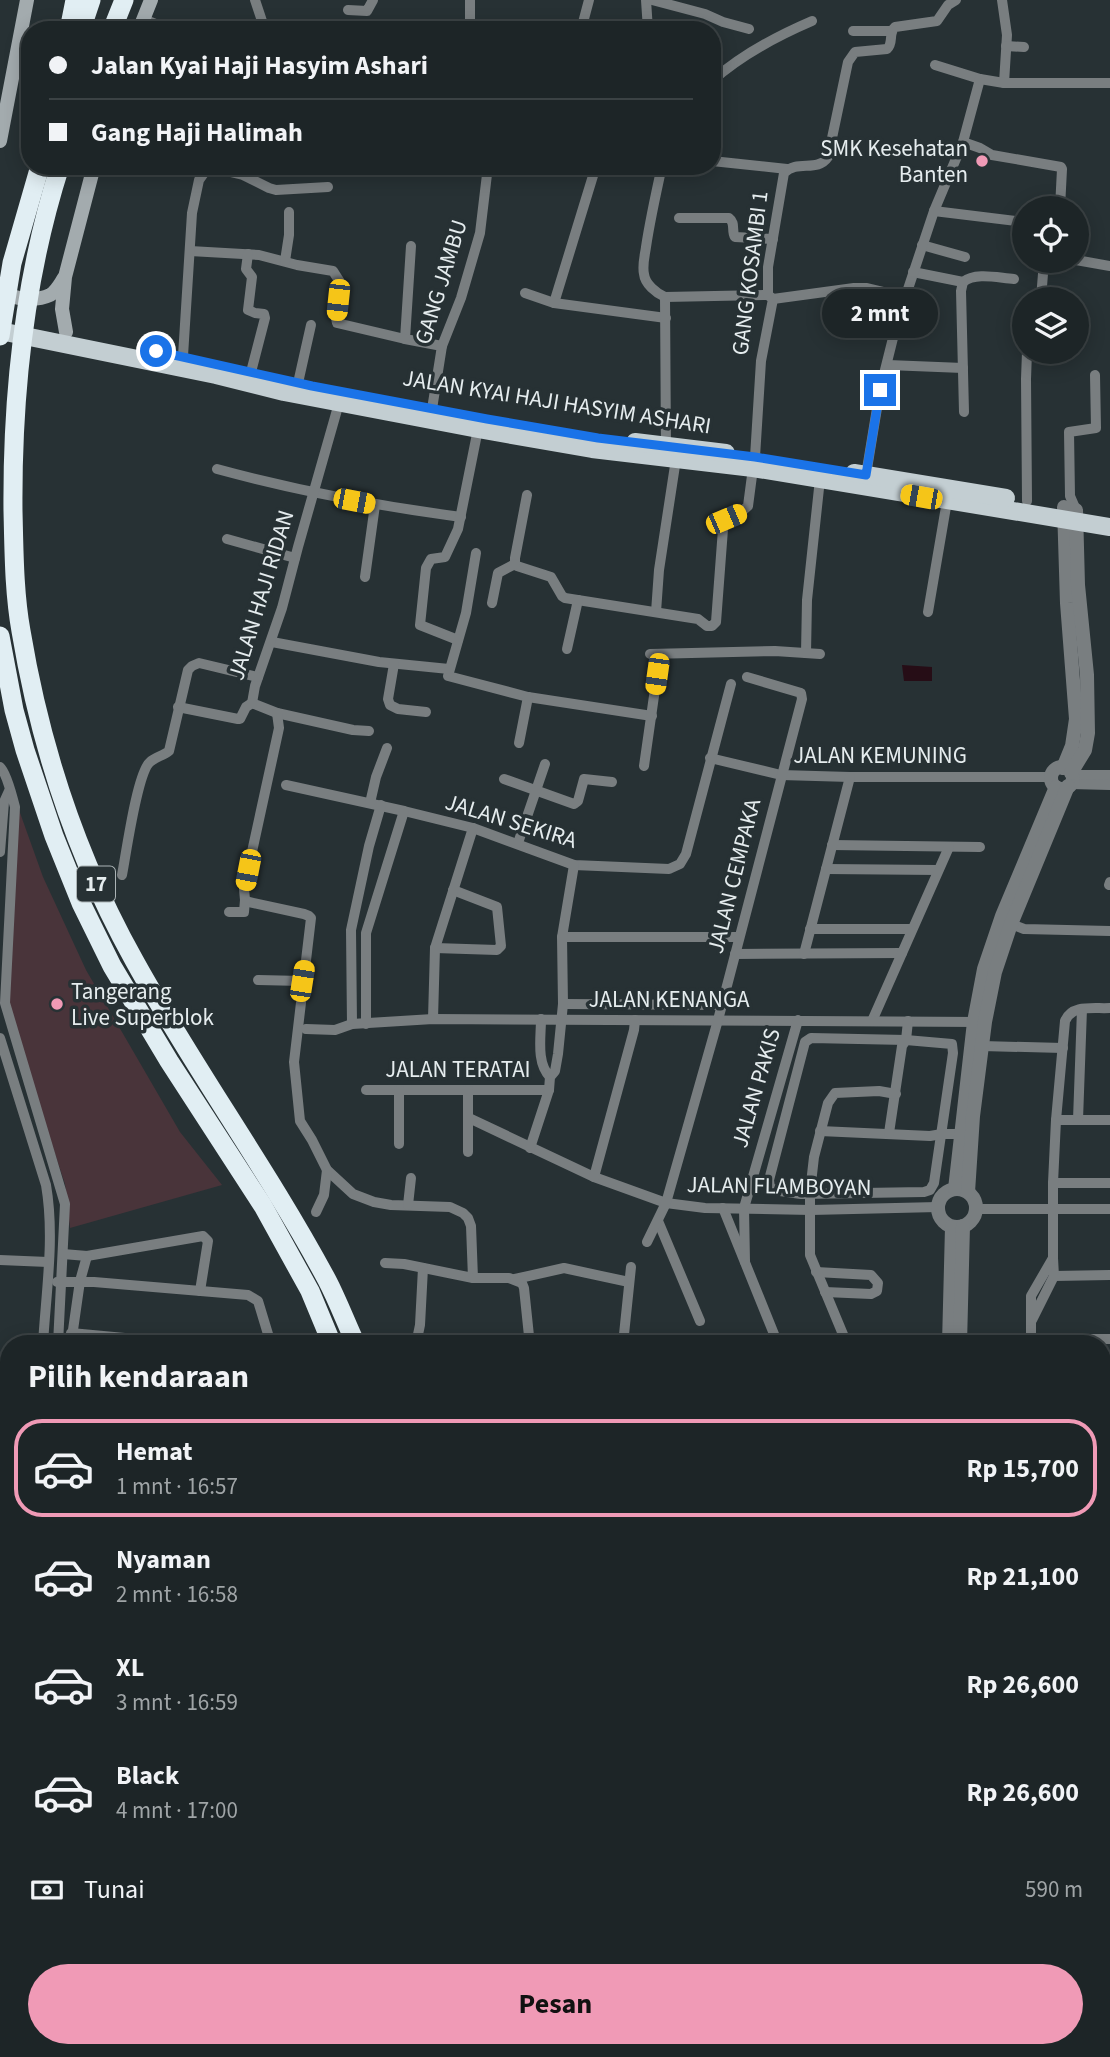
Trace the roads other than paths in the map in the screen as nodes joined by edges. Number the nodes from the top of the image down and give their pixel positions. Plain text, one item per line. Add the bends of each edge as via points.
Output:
1 (27, 0) edge
2 (75, 0) edge
3 (91, 0) edge
4 (113, 0) edge
5 (124, 0) edge
6 (151, 0) edge
7 (255, 0) edge
8 (373, 0) edge
9 (470, 0) edge
10 (589, 0) edge
11 (646, 0) edge
12 (652, 0) edge
13 (956, 0) edge
14 (1002, 0) edge
15 (348, 10) dead end
16 (23, 21) edge
17 (71, 21) edge
18 (84, 21) edge
19 (106, 21) edge
20 (116, 21) edge
21 (142, 21) edge
22 (262, 21) edge
23 (470, 21) edge
24 (583, 21) edge
25 (649, 21) edge
26 (721, 21) edge
27 (721, 21) edge
28 (812, 21) dead end
29 (749, 29) dead end
30 (21, 31) edge
31 (853, 31) dead end
32 (892, 31) junction
33 (1006, 46) junction
34 (1024, 47) dead end
35 (935, 65) dead end
36 (721, 71) edge
37 (980, 79) junction
38 (1004, 83) junction
39 (1110, 83) edge
40 (0, 141) edge
41 (963, 142) junction
42 (721, 162) edge
43 (787, 169) junction
44 (37, 175) edge
45 (57, 175) edge
46 (92, 175) edge
47 (203, 175) edge
48 (245, 175) edge
49 (487, 175) edge
50 (593, 175) edge
51 (660, 175) edge
52 (328, 187) dead end
53 (1061, 196) edge
54 (934, 211) junction
55 (289, 212) dead end
56 (679, 218) dead end
57 (1012, 221) edge
58 (773, 239) junction
59 (922, 245) junction
60 (411, 246) dead end
61 (190, 251) junction
62 (248, 254) junction
63 (965, 257) dead end
64 (285, 261) junction
65 (1089, 262) edge
66 (1110, 266) edge
67 (913, 272) junction
68 (65, 277) junction
69 (1014, 279) dead end
70 (963, 282) junction
71 (0, 291) edge
72 (525, 293) dead end
73 (665, 297) junction
74 (771, 297) junction
75 (905, 297) junction
76 (554, 303) junction
77 (666, 318) junction
78 (0, 319) edge
79 (311, 325) dead end
80 (66, 332) junction
81 (0, 333) edge
82 (405, 340) junction
83 (442, 346) junction
84 (183, 356) junction
85 (1027, 364) edge
86 (888, 365) junction
87 (963, 368) junction
88 (251, 372) junction
89 (1096, 375) dead end
90 (299, 383) junction
91 (339, 403) junction
92 (432, 410) junction
93 (964, 412) dead end
94 (478, 429) junction
95 (669, 454) junction
96 (754, 462) junction
97 (218, 469) dead end
98 (866, 475) junction
99 (820, 479) junction
100 (314, 493) junction
101 (527, 495) dead end
102 (947, 501) junction
103 (1027, 501) junction
104 (375, 505) junction
105 (1070, 510) junction
106 (1110, 515) edge
107 (461, 517) junction
108 (1110, 527) edge
109 (227, 539) dead end
110 (476, 553) dead end
111 (295, 558) junction
112 (515, 564) junction
113 (365, 577) dead end
114 (578, 600) junction
115 (492, 603) dead end
116 (928, 611) dead end
117 (656, 612) junction
118 (0, 636) edge
119 (457, 640) junction
120 (272, 642) junction
121 (567, 649) dead end
122 (806, 653) junction
123 (820, 654) dead end
124 (394, 664) junction
125 (449, 669) junction
126 (258, 677) junction
127 (747, 677) dead end
128 (731, 684) dead end
129 (528, 697) junction
130 (252, 703) junction
131 (178, 707) junction
132 (426, 712) dead end
133 (277, 713) junction
134 (652, 716) junction
135 (369, 732) dead end
136 (519, 743) dead end
137 (387, 748) dead end
138 (710, 758) junction
139 (545, 764) dead end
140 (644, 766) dead end
141 (0, 767) edge
142 (781, 775) junction
143 (1110, 775) edge
144 (850, 777) junction
145 (1064, 778) junction
146 (504, 779) dead end
147 (612, 782) dead end
148 (286, 785) dead end
149 (1110, 785) edge
150 (9, 791) junction
151 (535, 792) junction
152 (375, 804) junction
153 (404, 811) junction
154 (473, 828) junction
155 (518, 844) junction
156 (832, 845) junction
157 (949, 847) junction
158 (980, 847) dead end
159 (0, 852) edge
160 (574, 865) junction
161 (826, 869) junction
162 (938, 870) junction
163 (122, 875) dead end
164 (453, 890) junction
165 (245, 900) junction
166 (229, 912) dead end
167 (1013, 920) junction
168 (810, 929) junction
169 (912, 929) junction
170 (351, 930) junction
171 (1110, 931) edge
172 (366, 933) junction
173 (562, 936) junction
174 (739, 937) junction
175 (435, 948) junction
176 (902, 953) junction
177 (735, 954) junction
178 (804, 954) junction
179 (258, 980) dead end
180 (302, 981) junction
181 (563, 1004) junction
182 (722, 1005) junction
183 (1110, 1008) edge
184 (1082, 1009) junction
185 (433, 1019) junction
186 (541, 1019) junction
187 (562, 1019) junction
188 (635, 1020) junction
189 (718, 1020) junction
190 (798, 1020) junction
191 (872, 1021) junction
192 (905, 1021) junction
193 (979, 1022) junction
194 (352, 1024) junction
195 (366, 1024) junction
196 (306, 1030) dead end
197 (0, 1038) edge
198 (903, 1042) junction
199 (982, 1046) junction
200 (1063, 1048) junction
201 (550, 1077) junction
202 (366, 1090) dead end
203 (399, 1090) junction
204 (468, 1090) junction
205 (549, 1090) junction
206 (896, 1094) junction
207 (469, 1118) junction
208 (1056, 1119) junction
209 (1078, 1120) junction
210 (1110, 1120) edge
211 (820, 1131) junction
212 (890, 1133) junction
213 (938, 1137) junction
214 (959, 1138) junction
215 (399, 1143) dead end
216 (763, 1143) junction
217 (530, 1148) junction
218 (777, 1148) junction
219 (468, 1152) dead end
220 (327, 1170) junction
221 (594, 1177) junction
222 (411, 1178) dead end
223 (1054, 1183) junction
224 (1110, 1183) edge
225 (961, 1191) junction
226 (810, 1192) junction
227 (666, 1203) junction
228 (408, 1205) junction
229 (938, 1207) junction
230 (723, 1208) junction
231 (744, 1208) junction
232 (1053, 1208) junction
233 (976, 1209) junction
234 (1110, 1209) edge
235 (811, 1210) junction
236 (316, 1213) dead end
237 (657, 1221) junction
238 (958, 1226) junction
239 (647, 1242) dead end
240 (63, 1254) junction
241 (86, 1256) junction
242 (1053, 1258) junction
243 (0, 1260) edge
244 (48, 1262) junction
245 (745, 1262) junction
246 (385, 1263) dead end
247 (423, 1268) junction
248 (628, 1268) dead end
249 (816, 1272) junction
250 (1110, 1275) edge
251 (1054, 1276) junction
252 (473, 1278) junction
253 (515, 1279) junction
254 (47, 1282) junction
255 (61, 1282) junction
256 (80, 1282) junction
257 (629, 1282) junction
258 (200, 1291) junction
259 (825, 1292) junction
260 (700, 1321) dead end
261 (1031, 1322) junction
262 (44, 1335) edge
263 (58, 1335) edge
264 (71, 1335) edge
265 (268, 1335) edge
266 (328, 1335) edge
267 (352, 1335) edge
268 (418, 1335) edge
269 (529, 1335) edge
270 (624, 1335) edge
271 (775, 1335) edge
272 (843, 1335) edge
273 (950, 1335) edge
274 (960, 1335) edge
275 (1031, 1335) edge

1 - 16 main road
2 - 17 highway
3 - 18 highway
4 - 19 highway
5 - 20 highway
6 - 21 main road
7 - 22 street
8 - 15 street via 367,10
9 - 23 street
10 - 24 street
11 - 25 street
12 - 26 street
13 - 32 street via 937,21 898,26
14 - 33 street
27 - 29 street
28 - 36 street
30 - 40 main road
31 - 32 street
32 - 43 street, GANG KOSAMBI 1 via 887,49 858,51 852,56 827,160
33 - 34 street
33 - 38 street
35 - 37 street
37 - 38 street
37 - 41 street
38 - 39 street
41 - 53 street via 992,155 1061,167
41 - 54 street
42 - 43 street
43 - 58 street, GANG KOSAMBI 1
44 - 81 highway via 12,263
45 - 267 highway, 17 via 34,267 18,366 13,485 20,628 35,704 73,830 101,897 134,960 283,1202
46 - 68 main road
47 - 61 street via 192,213
48 - 52 street via 276,190
49 - 83 street, GANG JAMBU via 480,233
50 - 76 street
51 - 73 street via 643,273
54 - 57 street
54 - 59 street
55 - 64 street
56 - 58 street via 729,218 735,237
58 - 74 street, GANG KOSAMBI 1 via 768,267
59 - 63 street
59 - 67 street
60 - 82 street
61 - 62 street
61 - 84 street
62 - 64 street
62 - 88 street via 246,269 252,277 248,310 265,317
64 - 82 street via 335,272 340,282 337,323
65 - 66 street
67 - 70 street
67 - 75 street
68 - 71 main road via 49,296 20,299
68 - 80 main road via 62,309
69 - 70 street via 977,276
70 - 87 street
72 - 76 street
73 - 74 street
73 - 77 street
74 - 75 street via 855,288
74 - 96 street, GANG KOSAMBI 1
75 - 86 street
76 - 77 street
77 - 95 street
78 - 80 main road, JALAN KYAI HAJI HASYIM ASHARI
79 - 90 street
80 - 84 main road, JALAN KYAI HAJI HASYIM ASHARI
81 - 91 main road, JALAN KYAI HAJI HASYIM ASHARI
82 - 83 street
83 - 92 street, GANG JAMBU
84 - 88 main road, JALAN KYAI HAJI HASYIM ASHARI
85 - 103 street
86 - 87 street
86 - 98 street
87 - 93 street
88 - 90 main road, JALAN KYAI HAJI HASYIM ASHARI
89 - 105 street via 1096,428 1069,432
90 - 92 main road, JALAN KYAI HAJI HASYIM ASHARI
91 - 94 main road, JALAN KYAI HAJI HASYIM ASHARI
91 - 100 street, JALAN HAJI RIDAN
92 - 95 main road, JALAN KYAI HAJI HASYIM ASHARI
94 - 95 main road, JALAN KYAI HAJI HASYIM ASHARI via 592,449
94 - 107 street
95 - 96 main road, JALAN KYAI HAJI HASYIM ASHARI
95 - 117 street
96 - 98 main road, JALAN KYAI HAJI HASYIM ASHARI
96 - 99 main road, JALAN KYAI HAJI HASYIM ASHARI
96 - 117 street, GANG KOSAMBI 1 via 748,506 726,519 723,529 716,622 707,626 698,619
97 - 100 street
98 - 103 main road, JALAN KYAI HAJI HASYIM ASHARI
99 - 102 main road, JALAN KYAI HAJI HASYIM ASHARI
99 - 122 street
100 - 104 street
100 - 111 street, JALAN HAJI RIDAN
101 - 112 street
102 - 105 main road, JALAN KYAI HAJI HASYIM ASHARI
102 - 116 street
103 - 105 main road, JALAN KYAI HAJI HASYIM ASHARI
104 - 107 street
104 - 113 street
105 - 106 main road, JALAN KYAI HAJI HASYIM ASHARI
105 - 108 main road, JALAN KYAI HAJI HASYIM ASHARI
105 - 145 street via 1073,602 1087,675 1088,733 1085,750
107 - 119 street via 446,556 431,559 426,568 420,625
109 - 111 street
110 - 119 street
111 - 120 street, JALAN HAJI RIDAN
112 - 114 street, GANG KOSAMBI 1 via 551,577 562,596
112 - 115 street via 498,573
114 - 117 street, GANG KOSAMBI 1
114 - 121 street
118 - 266 highway, 17 via 25,750 81,903 112,966 263,1206 310,1291
119 - 125 street
120 - 124 street
120 - 126 street, JALAN HAJI RIDAN
122 - 123 street
122 - 134 street via 655,654
124 - 125 street
124 - 132 street via 390,705
125 - 129 street via 449,677
126 - 130 street, JALAN HAJI RIDAN
126 - 131 street via 195,664 188,670
127 - 142 street, JALAN CEMPAKA via 802,695
128 - 138 street, JALAN SEKIRA
129 - 134 street
129 - 136 street
130 - 131 street via 240,719
130 - 133 street, JALAN HAJI RIDAN
131 - 163 street via 169,751 145,768
133 - 135 street, JALAN HAJI RIDAN
133 - 165 street via 279,728
134 - 140 street
137 - 152 street via 376,776
138 - 142 street, JALAN KEMUNING
138 - 160 street, JALAN SEKIRA via 680,863 669,869
139 - 151 street
141 - 150 street
142 - 144 street, JALAN KEMUNING
142 - 174 street, JALAN CEMPAKA
143 - 145 street
144 - 145 street, JALAN KEMUNING
144 - 156 street
145 - 149 street
145 - 167 street
145 - 193 street via 995,935 984,970
146 - 151 street
147 - 151 street via 584,779 576,804
148 - 152 street, JALAN SEKIRA
150 - 159 street
150 - 240 street via 15,807 6,1014 63,1196
151 - 155 street
152 - 153 street, JALAN SEKIRA
152 - 170 street
153 - 154 street, JALAN SEKIRA
153 - 172 street
154 - 155 street, JALAN SEKIRA
154 - 164 street
155 - 160 street, JALAN SEKIRA
156 - 157 street
156 - 161 street
157 - 158 street
157 - 162 street
160 - 173 street
161 - 162 street
161 - 168 street
162 - 169 street
164 - 175 street
164 - 175 street via 497,907 501,946 497,950
165 - 166 street via 244,912
165 - 180 street via 309,916
167 - 171 street via 1041,930
167 - 193 street
168 - 169 street
168 - 178 street
169 - 176 street
170 - 172 street
170 - 194 street
172 - 195 street
173 - 174 street
173 - 181 street
174 - 177 street, JALAN CEMPAKA
175 - 185 street
176 - 178 street
176 - 191 street
177 - 178 street
177 - 182 street, JALAN CEMPAKA
179 - 180 street
180 - 220 street via 294,1062 297,1108
181 - 182 street
181 - 187 street
182 - 189 street, JALAN CEMPAKA
183 - 184 street
184 - 200 street via 1067,1016
184 - 209 street
185 - 186 street, JALAN KENANGA
185 - 195 street, JALAN KENANGA
186 - 187 street, JALAN KENANGA
186 - 201 street via 542,1062
187 - 188 street, JALAN KENANGA
187 - 201 street via 555,1071
188 - 189 street, JALAN KENANGA
188 - 221 street
189 - 190 street, JALAN KENANGA
189 - 227 street, JALAN CEMPAKA
190 - 191 street, JALAN KENANGA
190 - 216 street, JALAN PAKIS
191 - 192 street, JALAN KENANGA
192 - 193 street, JALAN KENANGA
192 - 198 street
193 - 199 street
193 - 214 street
194 - 195 street, JALAN KENANGA
194 - 196 street, JALAN KENANGA via 335,1030
197 - 244 street via 46,1185
198 - 206 street
198 - 213 street via 954,1047
198 - 218 street via 807,1039
199 - 200 street
199 - 225 street
200 - 208 street
201 - 205 street
202 - 203 street, JALAN TERATAI
203 - 204 street, JALAN TERATAI
203 - 215 street
204 - 205 street, JALAN TERATAI
204 - 207 street
205 - 217 street
206 - 211 street via 835,1093
206 - 212 street
207 - 217 street, JALAN FLAMBOYAN
207 - 219 street
208 - 209 street
208 - 223 street
209 - 210 street
211 - 212 street
211 - 226 street
212 - 213 street
213 - 214 street
213 - 226 street via 934,1183 928,1191
214 - 225 street
216 - 218 street
216 - 231 street, JALAN PAKIS
217 - 221 street, JALAN FLAMBOYAN
218 - 226 street via 770,1188
220 - 228 street via 353,1194 374,1202
220 - 236 street
221 - 227 street, JALAN FLAMBOYAN
222 - 228 street
223 - 224 street
223 - 232 street
225 - 229 street via 944,1194
225 - 233 street via 973,1198
226 - 235 street
227 - 230 street, JALAN FLAMBOYAN
227 - 237 street, JALAN CEMPAKA
228 - 252 street via 450,1207 468,1218
229 - 235 street, JALAN FLAMBOYAN
229 - 238 street via 940,1217
230 - 231 street, JALAN FLAMBOYAN
230 - 245 street
231 - 235 street, JALAN FLAMBOYAN
231 - 245 street, JALAN PAKIS
232 - 233 street
232 - 234 street
232 - 242 street
233 - 238 street via 973,1220
235 - 249 street via 810,1255
237 - 239 street, JALAN CEMPAKA
237 - 260 street
238 - 273 street
238 - 274 street
240 - 241 street
240 - 255 street
241 - 256 street
241 - 258 street via 205,1237
242 - 251 street
242 - 261 street via 1031,1296
243 - 244 street
244 - 254 street
245 - 271 street
246 - 247 street
247 - 252 street
247 - 268 street
248 - 257 street
249 - 259 street
249 - 259 street via 871,1275 878,1283 871,1294
250 - 251 street
251 - 261 street
252 - 253 street
253 - 257 street via 564,1268
253 - 269 street via 524,1288
254 - 255 street
254 - 262 street
255 - 256 street
255 - 263 street
256 - 258 street
256 - 264 street
257 - 270 street
258 - 265 street via 255,1298
259 - 272 street
261 - 275 street

